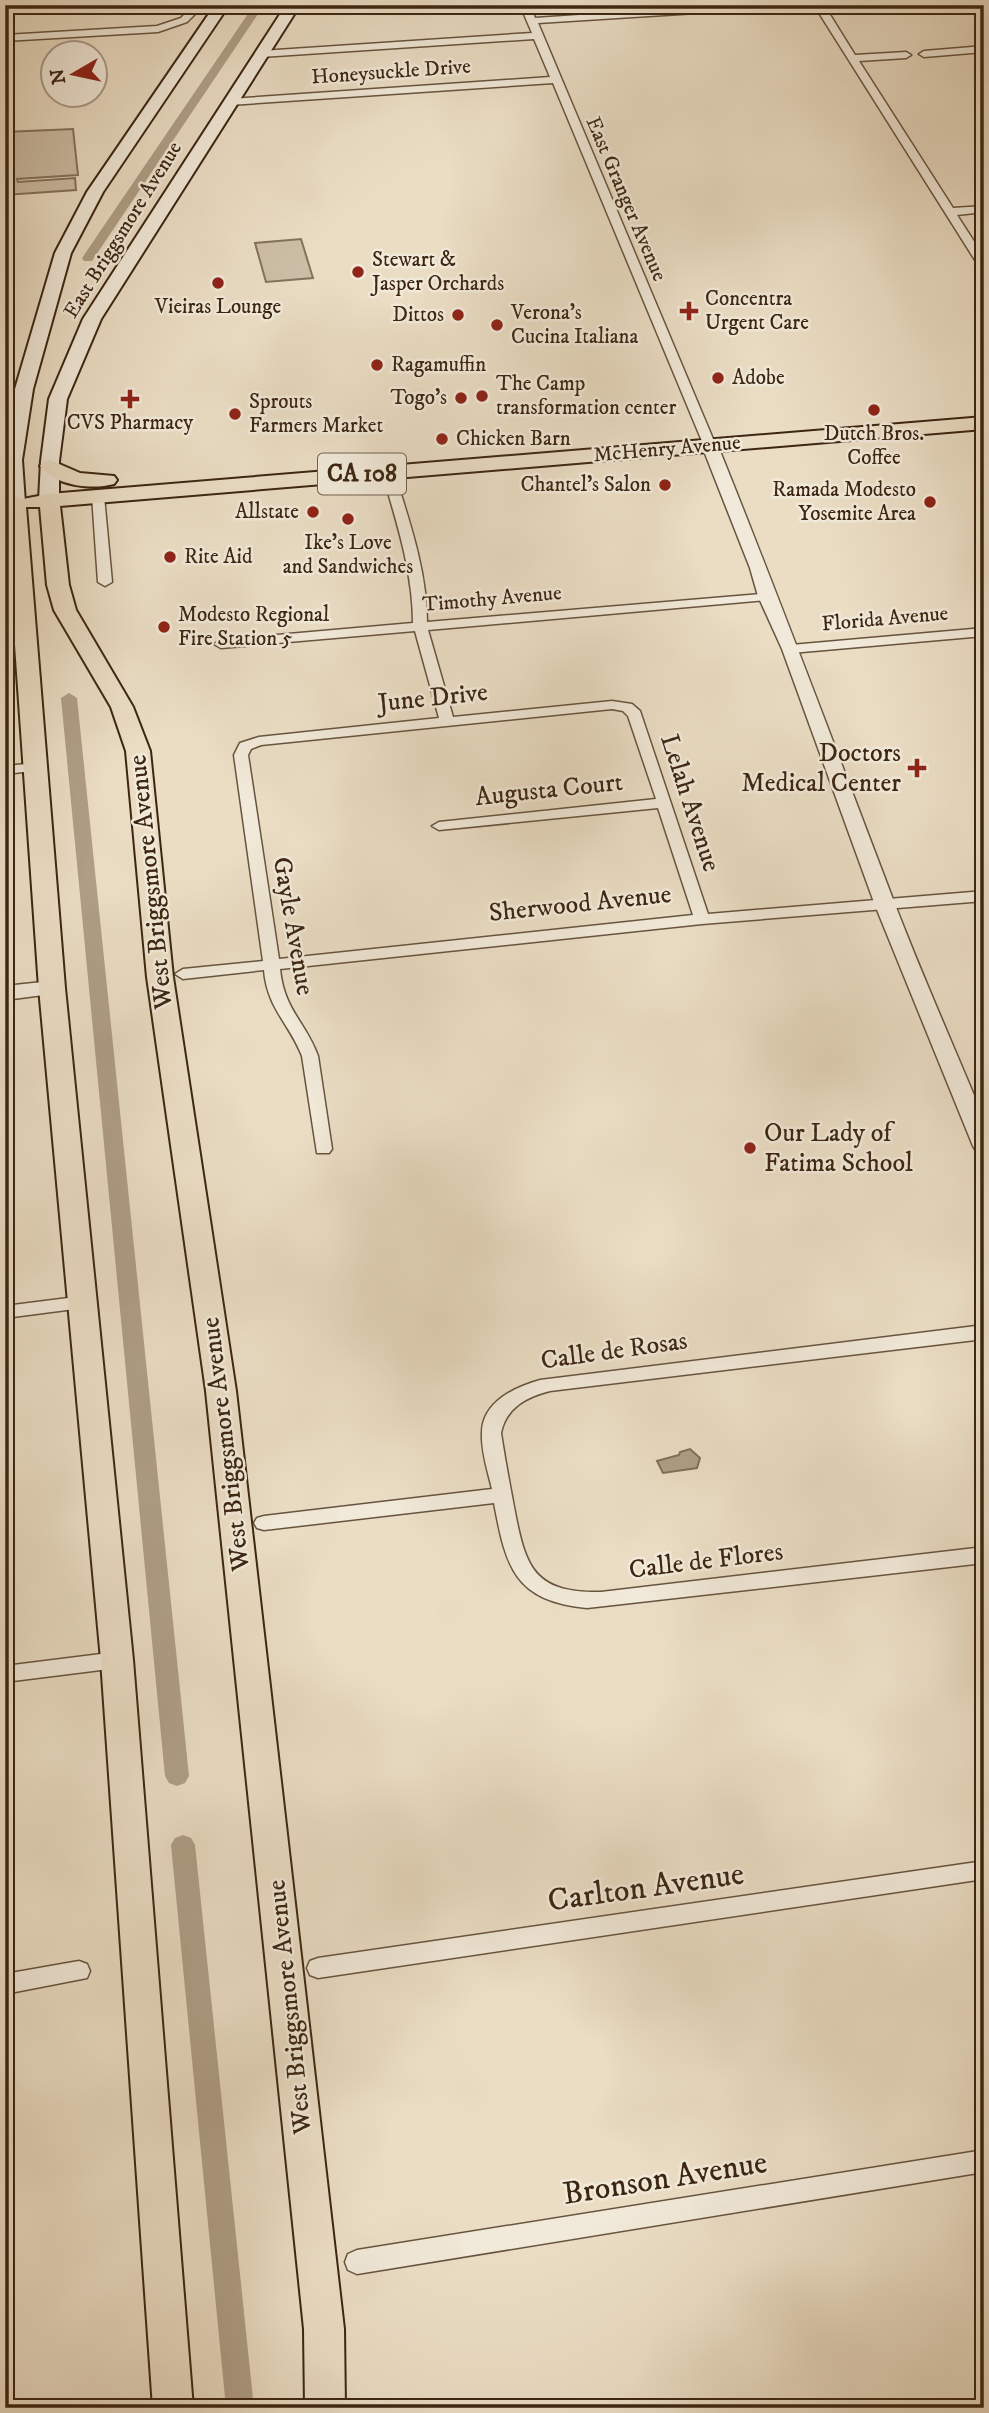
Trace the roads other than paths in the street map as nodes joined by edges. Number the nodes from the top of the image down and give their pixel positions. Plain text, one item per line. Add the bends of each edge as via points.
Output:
1 (199, 5) edge
2 (222, 5) edge
3 (345, 5) edge
4 (525, 5) edge
5 (775, 5) edge
6 (819, 5) edge
7 (292, 7) edge
8 (531, 21) junction
9 (537, 36) junction
10 (5, 38) edge
11 (984, 49) edge
12 (261, 54) junction
13 (906, 54) dead end
14 (924, 54) dead end
15 (852, 58) junction
16 (555, 80) junction
17 (230, 102) junction
18 (984, 209) edge
19 (949, 212) junction
20 (984, 267) edge
21 (984, 423) edge
22 (709, 446) junction
23 (50, 466) junction
24 (388, 472) junction
25 (152, 492) junction
26 (98, 496) junction
27 (50, 500) junction
28 (8, 503) edge
29 (105, 582) dead end
30 (766, 596) junction
31 (420, 626) junction
32 (984, 632) edge
33 (221, 644) dead end
34 (791, 649) junction
35 (627, 707) joint
36 (447, 721) junction
37 (245, 746) joint
38 (37, 767) junction
39 (5, 770) edge
40 (664, 803) junction
41 (439, 826) dead end
42 (984, 896) edge
43 (885, 905) junction
44 (702, 919) junction
45 (272, 965) junction
46 (183, 974) dead end
47 (52, 988) junction
48 (5, 993) edge
49 (984, 1146) edge
50 (323, 1149) dead end
51 (84, 1302) junction
52 (5, 1312) edge
53 (984, 1332) edge
54 (502, 1495) junction
55 (264, 1523) dead end
56 (984, 1555) edge
57 (117, 1660) junction
58 (5, 1675) edge
59 (984, 1870) edge
60 (318, 1968) dead end
61 (79, 1971) dead end
62 (5, 1984) edge
63 (984, 2161) edge
64 (357, 2262) dead end
65 (173, 2408) edge
66 (325, 2408) edge

1 - 10 street via 184,20 158,29
2 - 28 main road, East Briggsmore Avenue via 95,191 63,253 24,389
3 - 7 street
4 - 8 street, East Granger Avenue
5 - 8 street
6 - 15 street
7 - 12 main road, East Briggsmore Avenue
8 - 9 street, East Granger Avenue
9 - 12 street
9 - 16 street, East Granger Avenue
11 - 14 street
12 - 17 main road, East Briggsmore Avenue
13 - 15 street
15 - 19 street
16 - 17 street, Honeysuckle Drive
16 - 22 street, East Granger Avenue
17 - 23 main road, East Briggsmore Avenue via 92,319 58,399
18 - 19 street
19 - 20 street
21 - 22 main road, McHenry Avenue / CA 108
22 - 24 main road, McHenry Avenue / CA 108
22 - 30 street
23 - 25 main road via 70,479 127,479
23 - 27 main road, East Briggsmore Avenue
24 - 25 main road, McHenry Avenue / CA 108
24 - 31 street via 417,587
25 - 26 main road, McHenry Avenue / CA 108
26 - 27 main road, McHenry Avenue / CA 108
26 - 29 street
27 - 28 main road, McHenry Avenue / CA 108
27 - 66 main road, West Briggsmore Avenue via 58,585 65,610 122,707 138,751 160,977 221,1391 268,1799 324,2329
28 - 38 main road
30 - 31 street, Timothy Avenue
30 - 34 street
31 - 33 street, Timothy Avenue
31 - 36 street
32 - 34 street, Florida Avenue
34 - 43 street
35 - 36 street, June Drive
35 - 40 street, Lelah Avenue via 635,714
36 - 37 street, June Drive
37 - 45 street, Gayle Avenue via 241,755
38 - 39 street
38 - 47 main road
40 - 41 street, Augusta Court
40 - 44 street, Lelah Avenue
42 - 43 street, Sherwood Avenue
43 - 44 street, Sherwood Avenue
43 - 49 street
44 - 45 street, Sherwood Avenue
45 - 46 street, Sherwood Avenue
45 - 50 street, Gayle Avenue via 274,990 310,1056
47 - 48 street
47 - 51 main road
51 - 52 street
51 - 57 main road
53 - 54 street, Calle de Rosas via 533,1388 504,1405 492,1426 491,1444
54 - 55 street
54 - 56 street, Calle de Flores via 518,1566 537,1586 575,1600
57 - 58 street
57 - 65 main road
59 - 60 street, Carlton Avenue
61 - 62 street
63 - 64 street, Bronson Avenue

